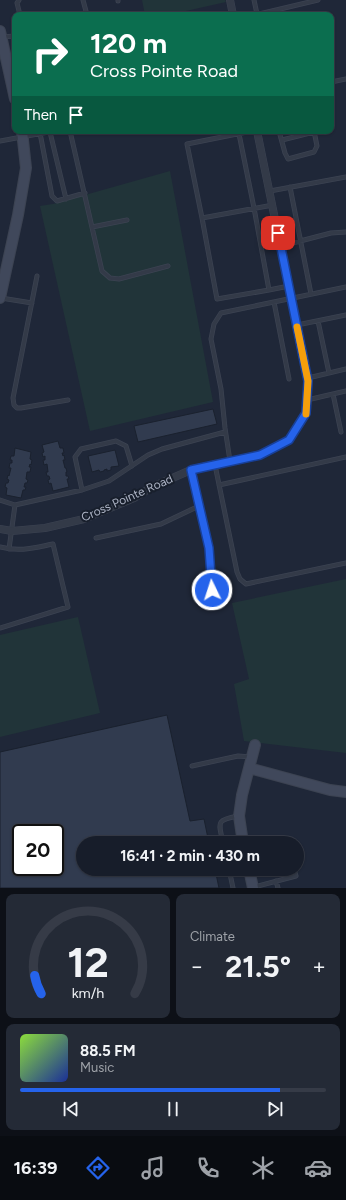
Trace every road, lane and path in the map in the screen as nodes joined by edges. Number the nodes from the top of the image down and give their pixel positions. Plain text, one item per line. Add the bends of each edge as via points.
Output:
1 (19, 0) edge
2 (83, 0) edge
3 (230, 0) edge
4 (254, 0) edge
5 (318, 0) edge
6 (20, 12) edge
7 (86, 12) edge
8 (232, 12) edge
9 (256, 12) edge
10 (268, 12) edge
11 (1, 34) edge
12 (12, 36) edge
13 (346, 78) edge
14 (334, 81) edge
15 (12, 85) edge
16 (22, 134) edge
17 (40, 134) joint
18 (53, 134) edge
19 (71, 134) edge
20 (239, 134) joint
21 (258, 134) edge
22 (280, 134) edge
23 (306, 134) edge
24 (314, 134) edge
25 (282, 140) junction
26 (0, 141) edge
27 (346, 177) edge
28 (290, 187) junction
29 (270, 191) junction
30 (84, 194) junction
31 (66, 199) junction
32 (272, 205) junction
33 (254, 208) junction
34 (202, 218) junction
35 (127, 220) dead end
36 (92, 227) junction
37 (346, 232) edge
38 (301, 241) junction
39 (281, 246) junction
40 (168, 266) dead end
41 (3, 271) edge
42 (37, 276) dead end
43 (289, 286) junction
44 (346, 287) edge
45 (269, 290) junction
46 (311, 294) junction
47 (0, 298) edge
48 (292, 299) junction
49 (274, 302) junction
50 (32, 303) junction
51 (346, 315) edge
52 (318, 321) junction
53 (297, 325) junction
54 (346, 369) edge
55 (329, 373) junction
56 (308, 378) junction
57 (289, 379) dead end
58 (346, 391) edge
59 (333, 394) junction
60 (68, 400) dead end
61 (307, 400) junction
62 (225, 432) junction
63 (341, 432) dead end
64 (346, 456) edge
65 (230, 461) junction
66 (215, 465) junction
67 (132, 466) junction
68 (191, 470) junction
69 (219, 485) junction
70 (82, 490) junction
71 (0, 500) edge
72 (15, 505) junction
73 (199, 506) junction
74 (0, 529) edge
75 (12, 531) junction
76 (96, 538) dead end
77 (0, 547) edge
78 (9, 549) junction
79 (346, 563) edge
80 (212, 590) dead end
81 (0, 628) edge
82 (255, 745) dead end
83 (252, 757) junction
84 (192, 766) dead end
85 (249, 768) junction
86 (346, 792) edge
87 (239, 816) junction
88 (221, 836) edge
89 (242, 836) edge
90 (230, 876) edge
91 (250, 876) edge
92 (296, 876) edge
93 (276, 881) junction
94 (233, 888) edge
95 (253, 888) edge
96 (278, 888) edge

1 - 6 lane
2 - 7 lane
3 - 8 street
4 - 9 lane
5 - 10 lane
11 - 12 lane
11 - 15 main road
13 - 14 lane
16 - 17 lane
16 - 26 lane
16 - 41 main road via 26,168 18,215
17 - 31 lane via 52,196 57,201
18 - 31 lane
19 - 30 lane
20 - 33 lane
20 - 34 lane via 187,144
21 - 29 street, Cross Pointe Road
22 - 25 lane
23 - 25 lane
24 - 25 lane via 317,146 314,152 288,159
27 - 28 lane
28 - 29 lane
28 - 38 lane
29 - 32 street, Cross Pointe Road
30 - 31 lane
30 - 36 lane
32 - 33 lane
32 - 39 street, Cross Pointe Road
33 - 34 lane
33 - 45 lane
34 - 45 lane via 217,299
35 - 36 lane
36 - 40 lane via 102,271 110,278 119,279
37 - 38 lane
38 - 39 lane
38 - 46 lane
39 - 43 street, Cross Pointe Road
41 - 47 main road
42 - 50 lane
43 - 45 lane
43 - 48 street, Cross Pointe Road
44 - 46 lane
46 - 48 lane
47 - 50 lane
48 - 49 lane
48 - 53 street, Cross Pointe Road
49 - 57 lane
49 - 62 lane via 221,313 214,324 211,338 221,389
50 - 60 lane via 13,398 14,405 21,408
51 - 52 lane
52 - 53 lane
52 - 55 lane
53 - 56 street, Cross Pointe Road
54 - 55 lane
55 - 56 lane
56 - 61 street, Cross Pointe Road
58 - 59 lane
59 - 61 lane
59 - 63 lane
61 - 65 street, Cross Pointe Road via 306,413 289,440 260,455
62 - 65 lane
62 - 67 lane via 162,449
64 - 69 lane
65 - 66 street, Cross Pointe Road
66 - 68 street, Cross Pointe Road
66 - 69 lane
67 - 70 lane via 109,481
67 - 70 lane via 126,446 116,441 81,450 75,457
68 - 73 lane
68 - 75 street, Cross Pointe Road via 84,519 45,528
69 - 79 lane via 237,572 240,580 246,584
70 - 72 lane
71 - 72 lane
72 - 75 lane
73 - 76 lane via 161,524
73 - 80 lane via 209,548
74 - 75 street, Cross Pointe Road
75 - 78 lane
77 - 78 lane
78 - 81 lane via 23,550 53,544 68,607
82 - 83 main road
83 - 84 lane via 238,756
83 - 85 main road
85 - 86 main road
85 - 87 main road
87 - 88 lane via 221,821 219,825
87 - 89 main road
90 - 94 lane
91 - 95 main road
92 - 93 lane
93 - 95 lane
93 - 96 lane

